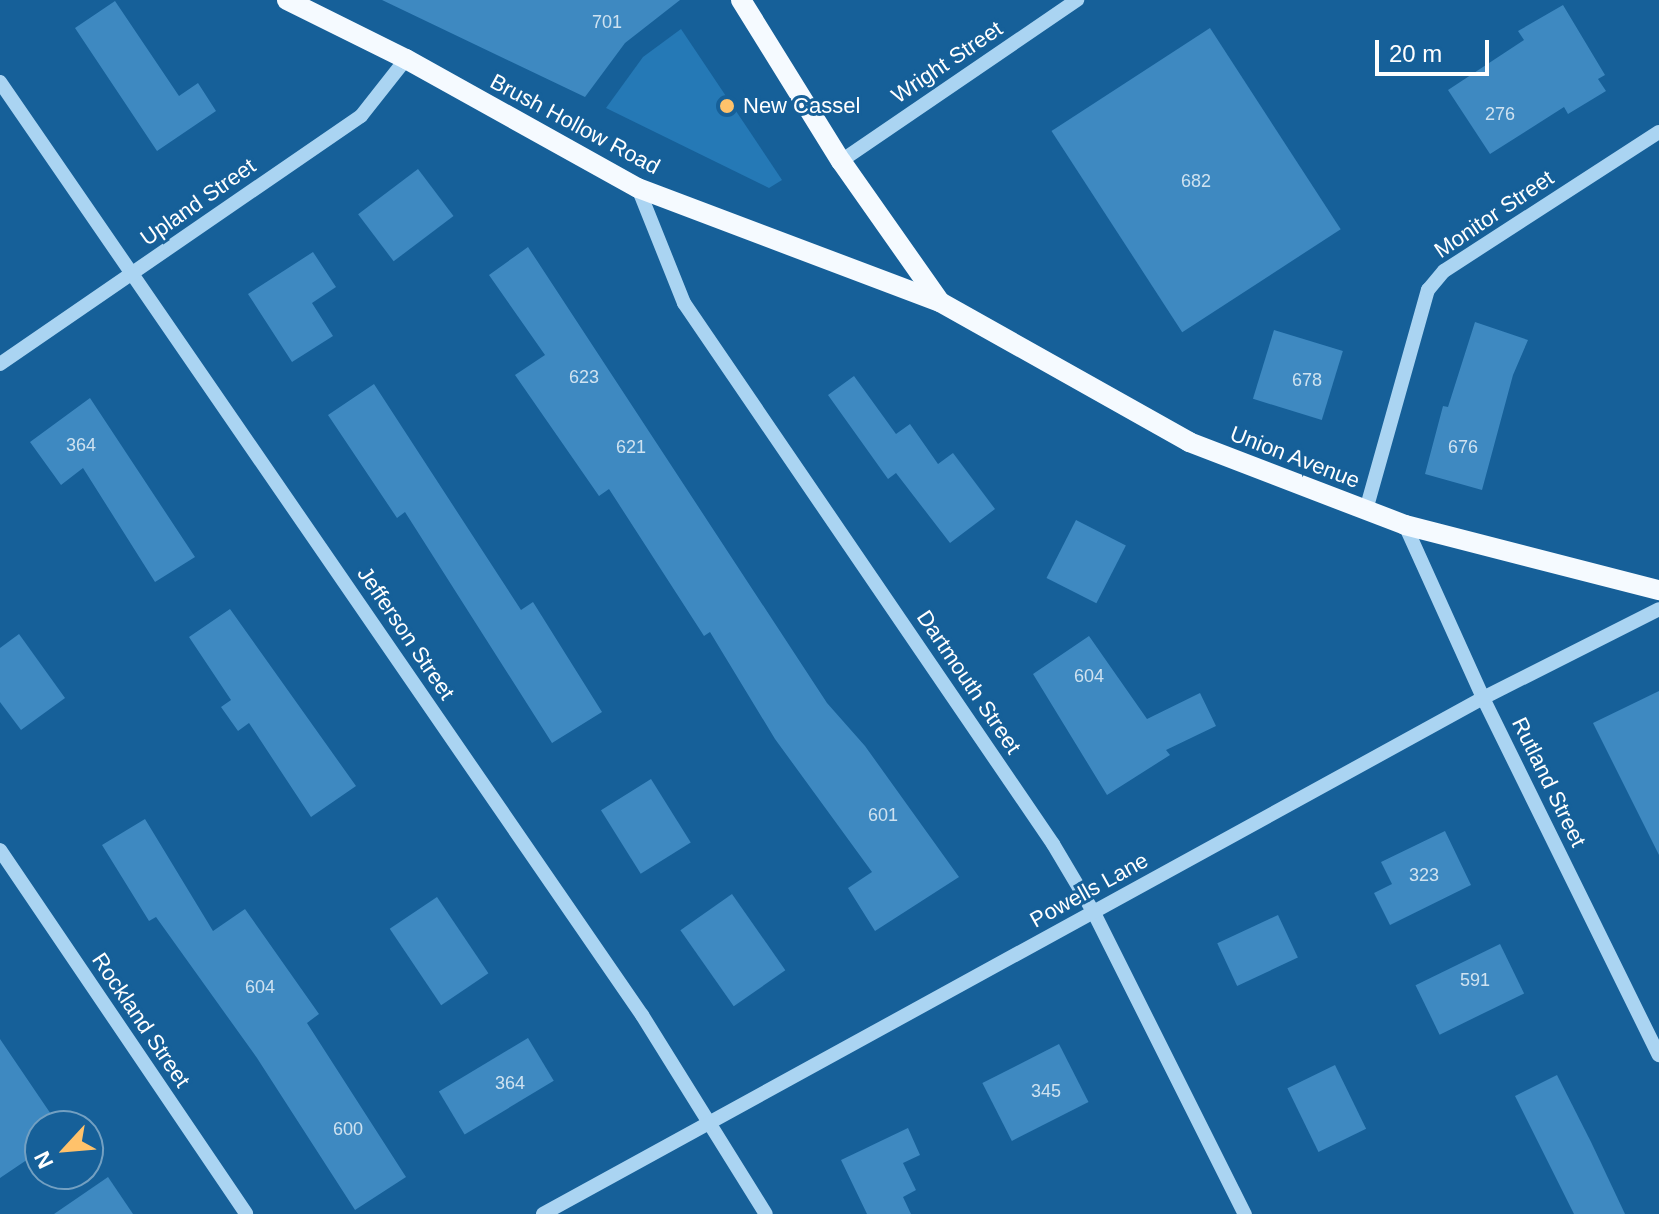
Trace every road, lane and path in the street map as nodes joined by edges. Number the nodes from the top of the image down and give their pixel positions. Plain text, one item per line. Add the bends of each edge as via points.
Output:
1 (287, 0) edge
2 (741, 0) edge
3 (1077, 0) edge
4 (406, 59) junction
5 (0, 82) edge
6 (1659, 132) edge
7 (841, 161) junction
8 (638, 188) junction
9 (133, 274) junction
10 (940, 302) junction
11 (0, 364) edge
12 (1366, 510) junction
13 (1405, 525) junction
14 (1659, 590) edge
15 (1659, 609) edge
16 (1483, 698) junction
17 (0, 850) edge
18 (1094, 913) junction
19 (1659, 1055) edge
20 (709, 1124) junction
21 (246, 1214) edge
22 (543, 1214) edge
23 (766, 1214) edge
24 (1245, 1214) edge

1 - 4 main road, Brush Hollow Road
2 - 7 main road
3 - 7 street, Wright Street
4 - 8 main road, Brush Hollow Road
4 - 9 street, Upland Street via 361,116
5 - 9 street, Jefferson Street
6 - 12 street, Monitor Street via 1444,271 1428,290
7 - 10 main road
8 - 10 main road, Brush Hollow Road
8 - 18 street, Dartmouth Street via 684,303 1053,844
9 - 11 street, Upland Street
9 - 20 street, Jefferson Street via 642,1015
10 - 12 main road, Union Avenue via 1189,442
12 - 13 main road, Union Avenue
13 - 14 main road, Union Avenue
13 - 16 street, Rutland Street
15 - 16 street, Powells Lane
16 - 18 street, Powells Lane
16 - 19 street, Rutland Street
17 - 21 street, Rockland Street
18 - 20 street, Powells Lane
18 - 24 street, Dartmouth Street
20 - 22 street, Powells Lane
20 - 23 street, Jefferson Street

